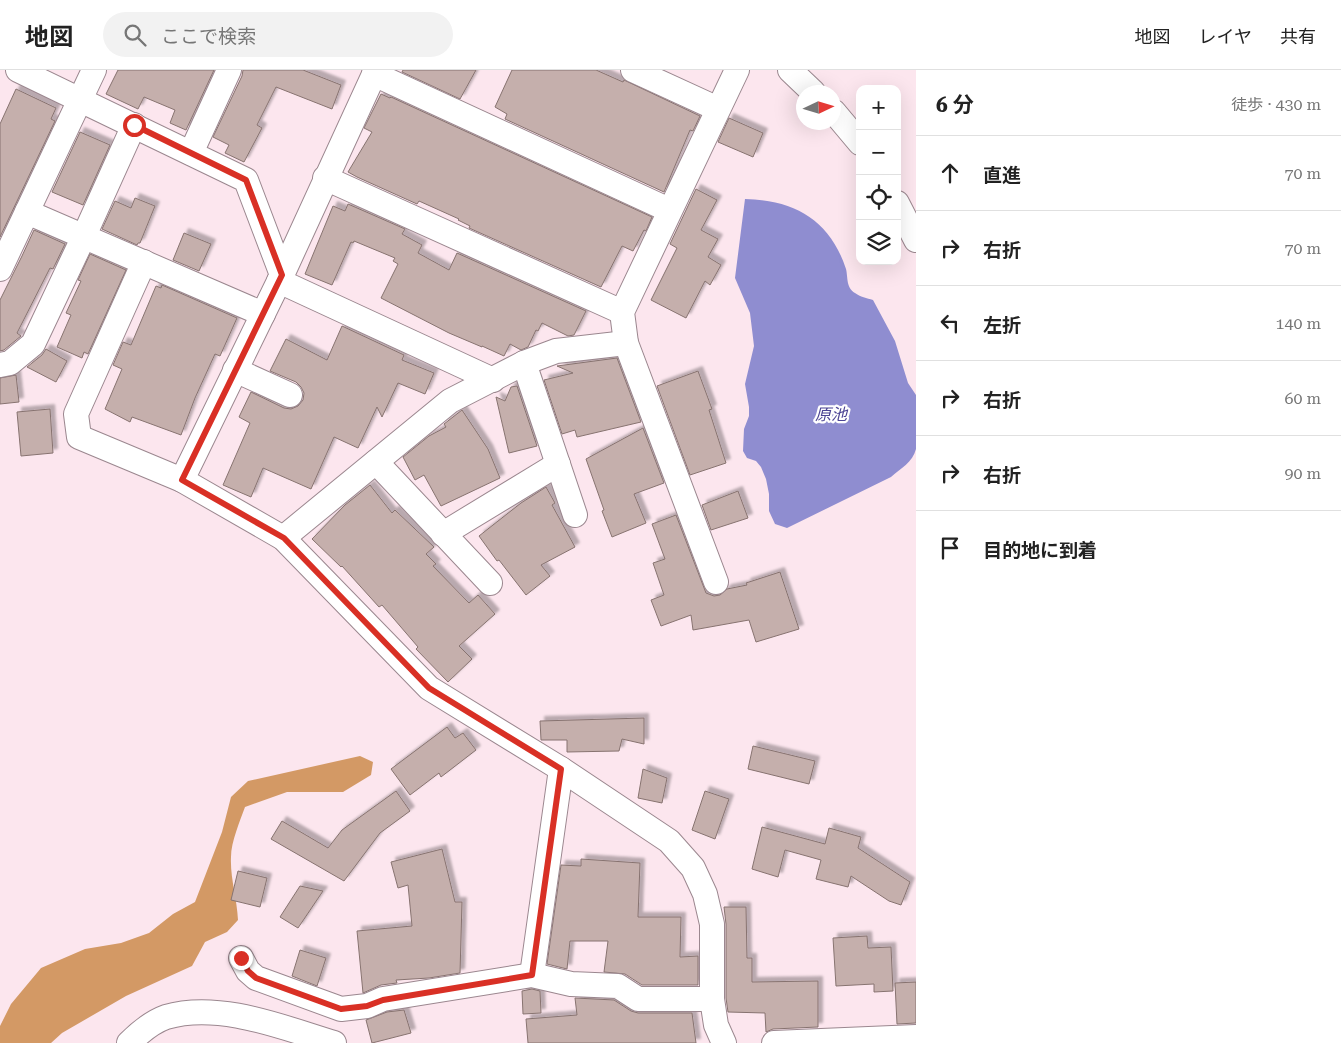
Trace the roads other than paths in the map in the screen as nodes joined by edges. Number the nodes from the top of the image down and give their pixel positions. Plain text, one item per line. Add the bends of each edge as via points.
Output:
1 (18, 70) edge
2 (94, 70) edge
3 (230, 70) edge
4 (634, 70) edge
5 (736, 70) edge
6 (790, 70) edge
7 (375, 72) edge
8 (806, 85) edge
9 (81, 99) junction
10 (718, 110) junction
11 (841, 120) edge
12 (134, 125) junction
13 (856, 138) edge
14 (191, 153) junction
15 (325, 178) junction
16 (669, 210) junction
17 (901, 211) edge
18 (27, 212) junction
19 (84, 236) junction
20 (916, 240) edge
21 (144, 262) junction
22 (0, 269) edge
23 (280, 278) junction
24 (622, 312) junction
25 (263, 314) junction
26 (626, 343) junction
27 (524, 363) junction
28 (0, 365) edge
29 (235, 370) junction
30 (493, 380) junction
31 (290, 395) dead end
32 (376, 462) junction
33 (558, 464) junction
34 (182, 480) junction
35 (575, 515) dead end
36 (443, 534) junction
37 (284, 538) junction
38 (716, 582) dead end
39 (490, 583) dead end
40 (561, 769) junction
41 (241, 958) dead end
42 (532, 975) junction
43 (712, 999) junction
44 (916, 1037) edge
45 (128, 1043) edge
46 (334, 1043) edge
47 (724, 1043) edge
48 (774, 1043) edge

1 - 9 street
2 - 9 street
3 - 14 street
4 - 10 street
5 - 10 street
6 - 8 street
7 - 15 street
7 - 16 street
9 - 12 street
9 - 18 street
10 - 16 street
11 - 13 street
12 - 14 street
12 - 19 street
14 - 23 street via 246,180
15 - 23 street
15 - 24 street
16 - 24 street
17 - 20 street
18 - 19 street
18 - 22 street
19 - 21 street
19 - 28 street via 33,344 10,363
21 - 25 street
21 - 34 street via 76,414 79,437
23 - 25 street
23 - 30 street
24 - 26 street
25 - 29 street
26 - 27 street via 556,351
26 - 38 street
27 - 30 street
27 - 33 street
29 - 31 street
29 - 34 street
30 - 32 street via 450,401
32 - 36 street
32 - 37 street
33 - 35 street
33 - 36 street
34 - 37 street
36 - 39 street
37 - 40 street via 429,688
40 - 42 street
40 - 43 street via 669,841 693,868 705,894 712,924
41 - 42 street via 256,978 341,1009
42 - 43 street via 571,984 618,986 638,999
43 - 47 street via 716,1025
44 - 48 street
45 - 46 street via 141,1031 165,1018 191,1012 220,1013 272,1024

